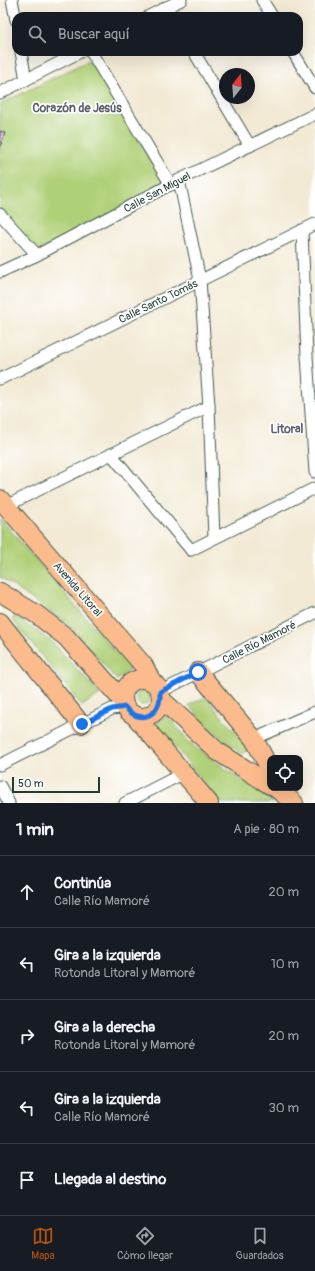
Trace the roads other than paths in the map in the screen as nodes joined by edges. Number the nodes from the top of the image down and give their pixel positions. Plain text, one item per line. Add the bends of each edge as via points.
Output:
1 (12, 0) edge
2 (181, 0) edge
3 (262, 0) edge
4 (14, 12) edge
5 (169, 12) edge
6 (270, 12) edge
7 (22, 56) edge
8 (72, 56) edge
9 (94, 56) edge
10 (196, 56) edge
11 (295, 56) edge
12 (26, 80) junction
13 (315, 88) edge
14 (0, 93) edge
15 (315, 114) edge
16 (250, 146) junction
17 (175, 182) junction
18 (0, 214) edge
19 (315, 224) edge
20 (302, 230) junction
21 (37, 255) junction
22 (0, 272) edge
23 (200, 280) junction
24 (311, 354) edge
25 (0, 378) edge
26 (209, 406) junction
27 (111, 454) junction
28 (315, 472) edge
29 (315, 488) edge
30 (3, 502) edge
31 (214, 538) junction
32 (0, 592) edge
33 (315, 613) edge
34 (3, 631) edge
35 (198, 672) junction
36 (158, 691) junction
37 (127, 708) junction
38 (315, 712) edge
39 (82, 724) junction
40 (254, 739) junction
41 (267, 763) edge
42 (0, 765) edge
43 (184, 773) junction
44 (267, 783) edge
45 (0, 786) edge
46 (9, 803) edge
47 (125, 803) edge
48 (209, 803) edge

1 - 4 street
2 - 5 street
3 - 6 street
7 - 12 street
8 - 12 street
9 - 17 street
10 - 16 street
11 - 13 street
12 - 14 street
15 - 16 street, Calle San Miguel
16 - 17 street, Calle San Miguel
17 - 21 street, Calle San Miguel
17 - 23 street
18 - 21 street
19 - 20 street, Calle Santo Tomás
20 - 23 street, Calle Santo Tomás
20 - 24 street
21 - 22 street, Calle San Miguel
23 - 25 street, Calle Santo Tomás
23 - 26 street
24 - 28 street
26 - 27 street
26 - 31 street
27 - 30 street
27 - 31 street via 191,550
29 - 31 street
30 - 36 main road, Avenida Litoral via 144,666
32 - 37 main road via 36,614 66,637
33 - 35 street, Calle Río Mamoré
34 - 39 main road
35 - 36 street, Calle Río Mamoré
35 - 40 main road
36 - 37 main road via 157,710 152,714 140,717
36 - 37 main road via 140,679 129,684 123,695
36 - 44 main road, Avenida Litoral via 217,751
37 - 39 street via 112,709
37 - 43 main road
38 - 40 street
39 - 42 street
40 - 41 main road
43 - 47 street
43 - 48 main road
45 - 46 street

